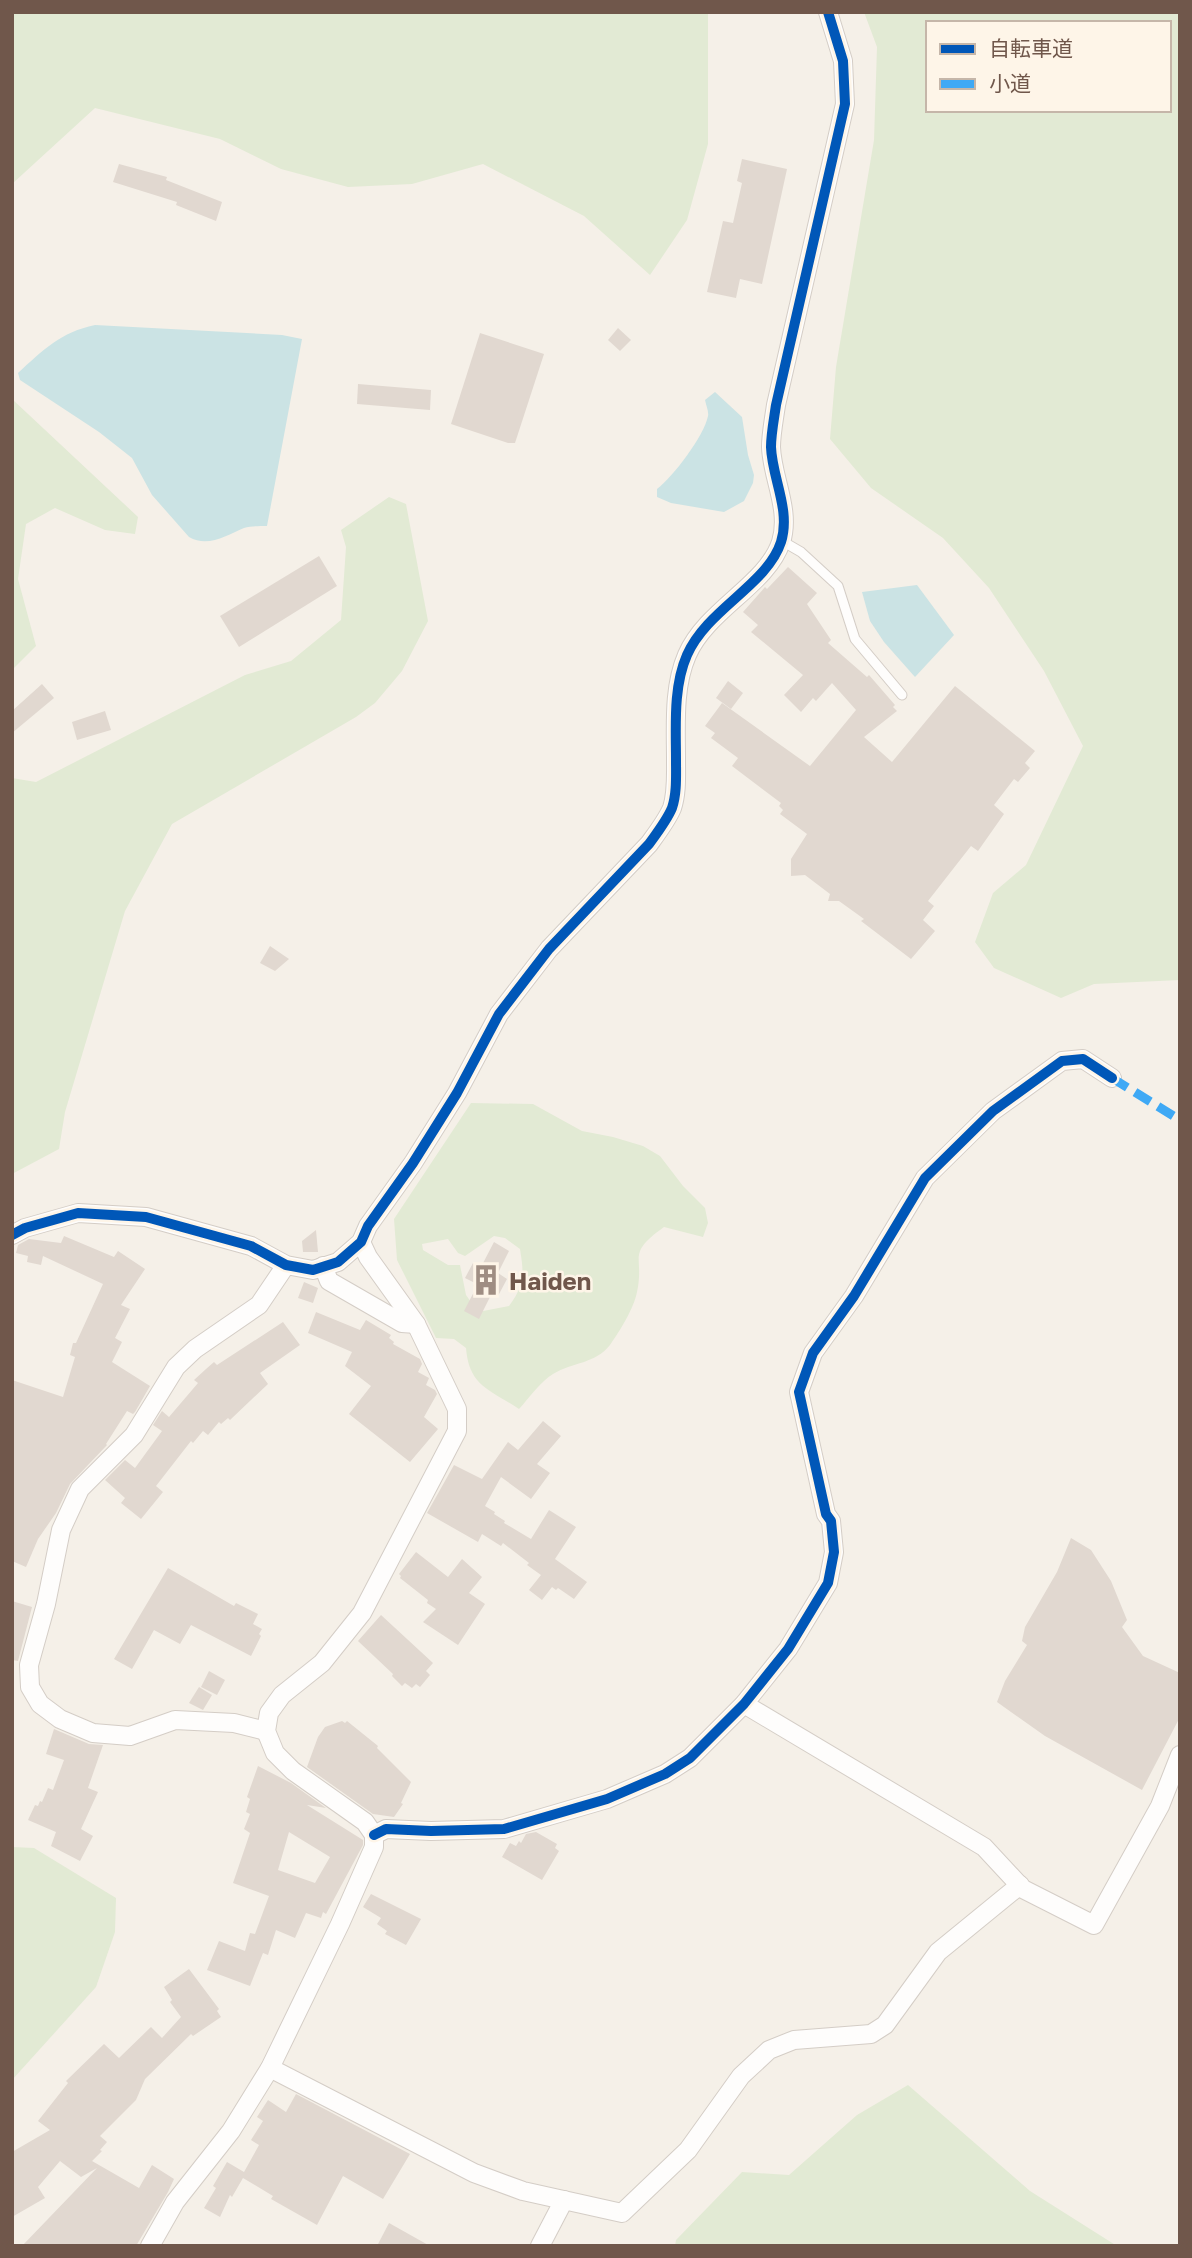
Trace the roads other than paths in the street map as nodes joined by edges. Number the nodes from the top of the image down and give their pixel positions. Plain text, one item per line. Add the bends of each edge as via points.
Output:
1 (828, 12) edge
2 (782, 541) junction
3 (902, 695) dead end
4 (1112, 1078) dead end
5 (12, 1235) edge
6 (361, 1242) junction
7 (286, 1265) junction
8 (323, 1266) junction
9 (416, 1324) junction
10 (744, 1704) junction
11 (266, 1731) junction
12 (1180, 1755) edge
13 (374, 1835) junction
14 (1020, 1885) junction
15 (270, 2068) junction
16 (564, 2200) junction
17 (150, 2246) edge
18 (540, 2246) edge

1 - 2 street via 843,61 845,104 776,405 771,448 781,496
2 - 3 lane via 838,586 855,639
2 - 6 street via 770,565 715,615 687,654 678,686 676,786 661,827 549,950 499,1014 457,1093
4 - 10 street via 1083,1059 1062,1062 993,1111 925,1178 854,1296 813,1353 799,1392 831,1521 834,1552 828,1583 788,1649
5 - 7 street via 78,1213 146,1217 251,1246
6 - 8 street via 338,1262
6 - 9 street
7 - 8 street via 313,1270
7 - 11 street via 259,1305 176,1367 134,1435 80,1489 61,1530 29,1665 30,1687 40,1704 60,1719 93,1733 130,1736 175,1720 234,1723
8 - 9 street via 329,1281 402,1323
9 - 11 street via 457,1409 457,1431 362,1613 323,1663 282,1695 269,1713
10 - 13 street via 690,1758 607,1799 504,1829 386,1829
10 - 14 street via 984,1847
11 - 13 street via 275,1753 293,1771 365,1822
12 - 14 street via 1160,1806 1094,1926
13 - 15 street via 374,1847 359,1881
14 - 16 street via 938,1952 885,2025 872,2035 794,2040 769,2050 741,2076 688,2150 622,2213
15 - 16 street via 474,2173
15 - 17 street via 232,2132 175,2202
16 - 18 street

